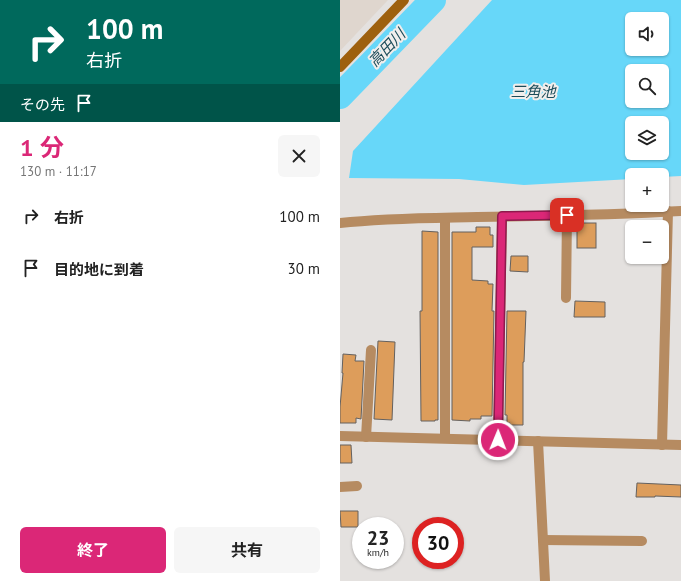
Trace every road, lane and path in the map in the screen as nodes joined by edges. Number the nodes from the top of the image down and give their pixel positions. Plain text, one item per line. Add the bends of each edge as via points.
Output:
1 (404, 0) edge
2 (340, 67) edge
3 (669, 211) edge
4 (681, 211) edge
5 (643, 212) edge
6 (668, 212) edge
7 (567, 215) junction
8 (502, 216) junction
9 (445, 218) junction
10 (340, 223) edge
11 (566, 298) dead end
12 (371, 350) dead end
13 (340, 436) edge
14 (366, 436) junction
15 (445, 438) junction
16 (498, 440) junction
17 (538, 441) junction
18 (662, 445) junction
19 (681, 445) edge
20 (357, 486) dead end
21 (340, 487) edge
22 (543, 540) junction
23 (642, 541) dead end
24 (545, 581) edge

1 - 2 street
3 - 4 street
5 - 7 street
6 - 18 street
7 - 8 street
7 - 11 street
8 - 9 street
8 - 16 street
9 - 10 street
9 - 15 street
12 - 14 street
13 - 14 street
14 - 15 street
15 - 16 street
16 - 17 street
17 - 18 street
17 - 22 street
18 - 19 street
20 - 21 street
22 - 23 street
22 - 24 street

